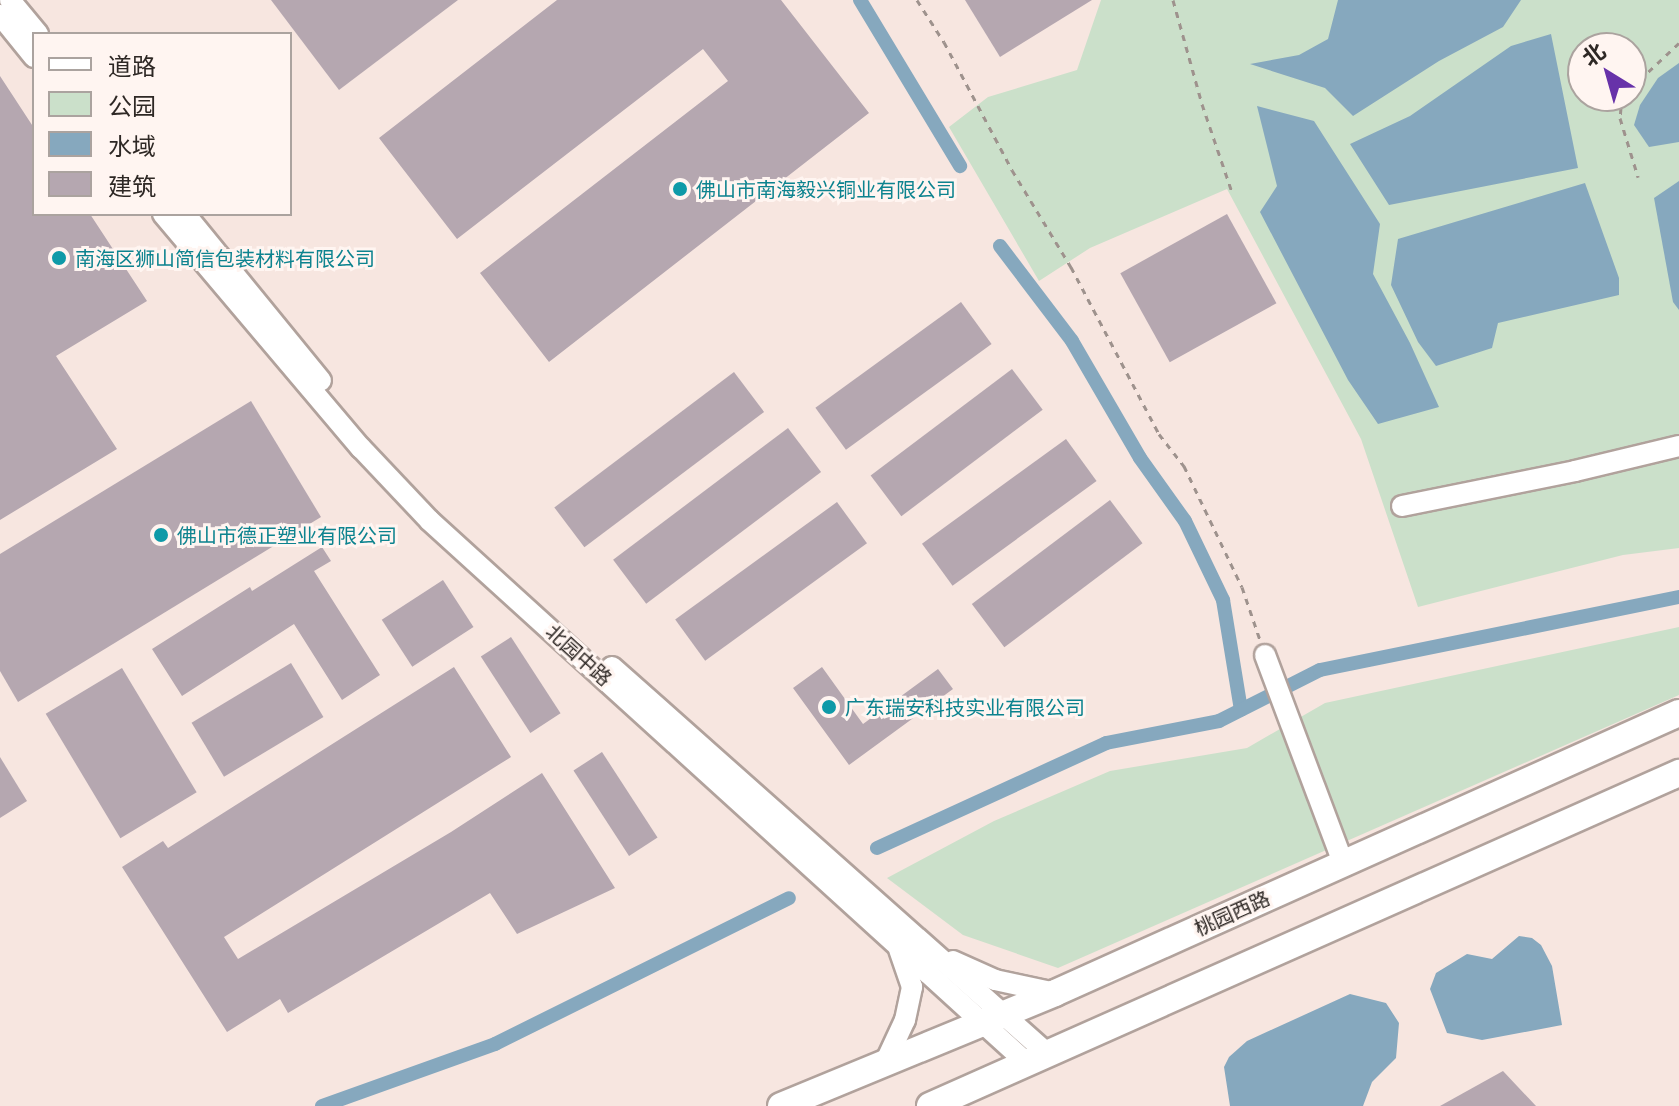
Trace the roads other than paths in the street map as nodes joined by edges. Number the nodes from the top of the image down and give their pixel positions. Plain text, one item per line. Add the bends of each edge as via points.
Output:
1 (10, 0) edge
2 (0, 15) edge
3 (36, 32) edge
4 (32, 55) edge
5 (165, 216) edge
6 (187, 216) edge
7 (1679, 446) edge
8 (1402, 506) dead end
9 (1265, 655) road end
10 (1679, 713) edge
11 (1679, 773) edge
12 (1343, 863) junction
13 (898, 946) junction
14 (933, 952) junction
15 (1055, 993) junction
16 (993, 1018) junction
17 (1039, 1059) junction
18 (885, 1063) junction
19 (781, 1106) edge
20 (930, 1106) edge

1 - 3 street
2 - 4 street
5 - 13 street, 北园中路 via 308,387 429,520
6 - 14 street, 北园中路 via 318,378 439,510
7 - 8 street
9 - 12 street
10 - 12 main road, 桃园西路
11 - 17 main road
12 - 15 main road, 桃园西路
13 - 16 street, 北园中路
13 - 18 street via 912,987 905,1020
14 - 15 street via 995,980
14 - 16 street, 北园中路
15 - 16 main road, 桃园西路
16 - 17 street, 北园中路
16 - 18 main road, 桃园西路
17 - 20 main road
18 - 19 main road, 桃园西路

